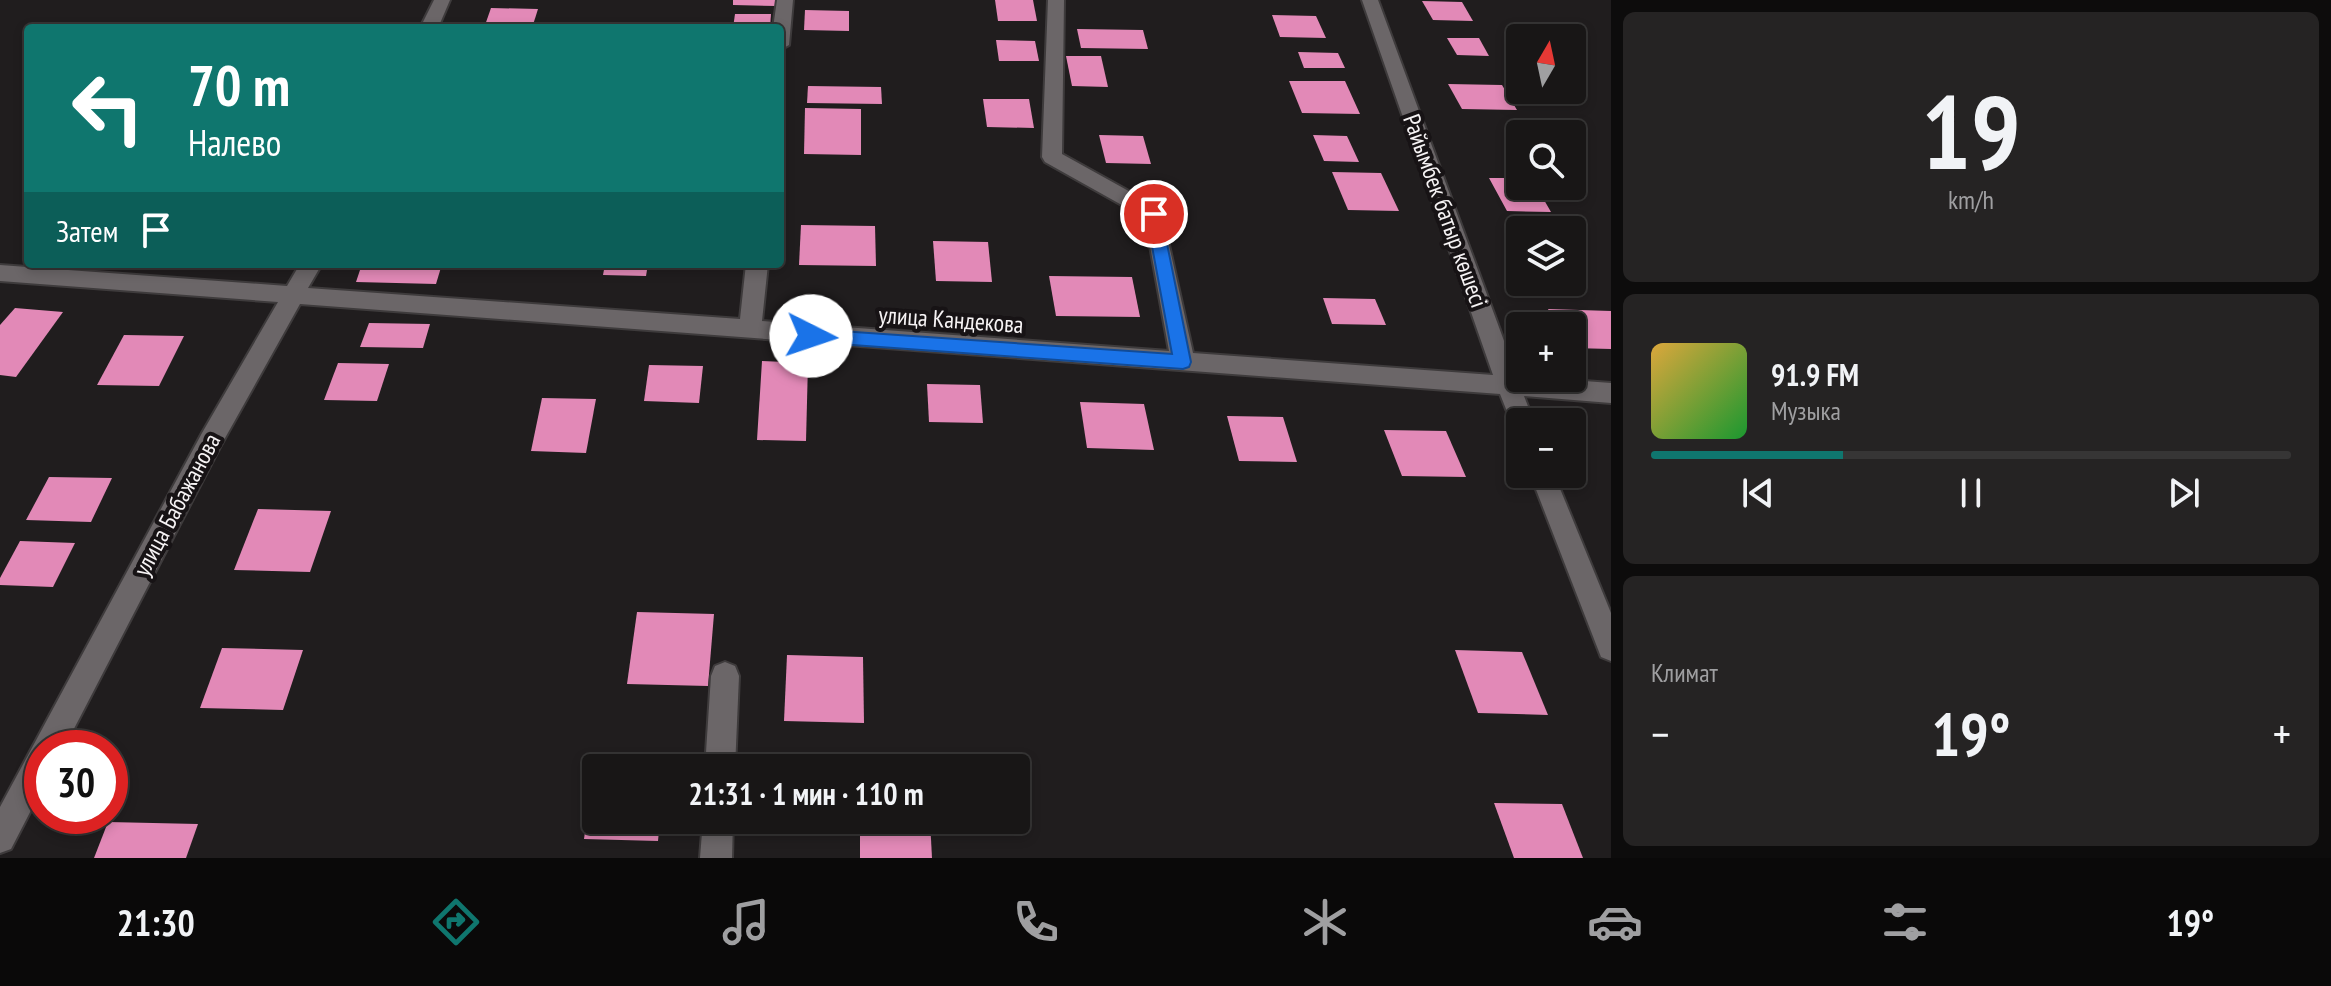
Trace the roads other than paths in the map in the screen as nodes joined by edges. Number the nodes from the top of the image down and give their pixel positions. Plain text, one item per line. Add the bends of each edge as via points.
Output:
1 (442, 0) edge
2 (785, 0) edge
3 (1056, 0) edge
4 (1370, 0) edge
5 (431, 24) edge
6 (782, 24) edge
7 (309, 268) edge
8 (757, 268) edge
9 (0, 273) edge
10 (295, 296) junction
11 (750, 331) junction
12 (1183, 362) junction
13 (1506, 380) edge
14 (1506, 386) edge
15 (1586, 391) edge
16 (1611, 393) edge
17 (1548, 488) edge
18 (1611, 647) edge
19 (725, 676) dead end
20 (58, 730) edge
21 (721, 754) edge
22 (24, 793) edge
23 (717, 834) edge
24 (0, 838) edge
25 (716, 858) edge

1 - 5 street
2 - 6 street
3 - 12 street via 1052,157 1154,214
4 - 13 street, Райымбек батыр көшесі
7 - 10 street, улица Бабажанова
8 - 11 street
9 - 10 street, улица Кандекова
10 - 11 street, улица Кандекова
10 - 20 street, улица Бабажанова via 211,440
11 - 12 street, улица Кандекова
12 - 14 street, улица Кандекова
15 - 16 street, улица Кандекова
17 - 18 street
19 - 21 street
22 - 24 street
23 - 25 street

